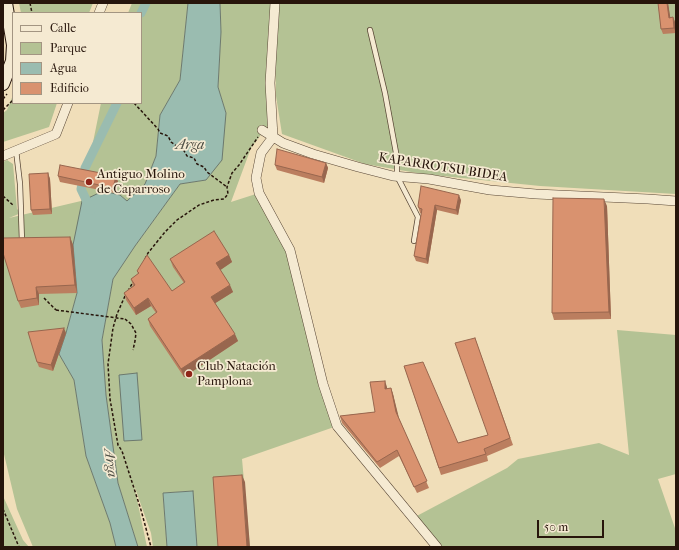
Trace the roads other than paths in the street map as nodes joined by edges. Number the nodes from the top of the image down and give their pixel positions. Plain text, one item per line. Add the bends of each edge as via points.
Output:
1 (6, 3) edge
2 (275, 3) edge
3 (370, 30) dead end
4 (12, 39) edge
5 (12, 61) edge
6 (3, 84) edge
7 (68, 104) edge
8 (262, 130) road end
9 (273, 137) junction
10 (16, 150) junction
11 (3, 156) edge
12 (397, 176) junction
13 (676, 201) edge
14 (414, 241) dead end
15 (22, 242) edge
16 (437, 547) edge

1 - 4 main road
2 - 9 street via 270,83
3 - 12 lane via 397,158
5 - 6 main road
7 - 10 street via 56,134
8 - 9 street, KAPARROTSU BIDEA
9 - 12 street, KAPARROTSU BIDEA via 313,154
9 - 16 street via 261,153 256,178 259,193 290,250 323,384 337,426
10 - 11 street
10 - 15 lane
12 - 13 street, KAPARROTSU BIDEA via 490,190
12 - 14 lane via 418,217

